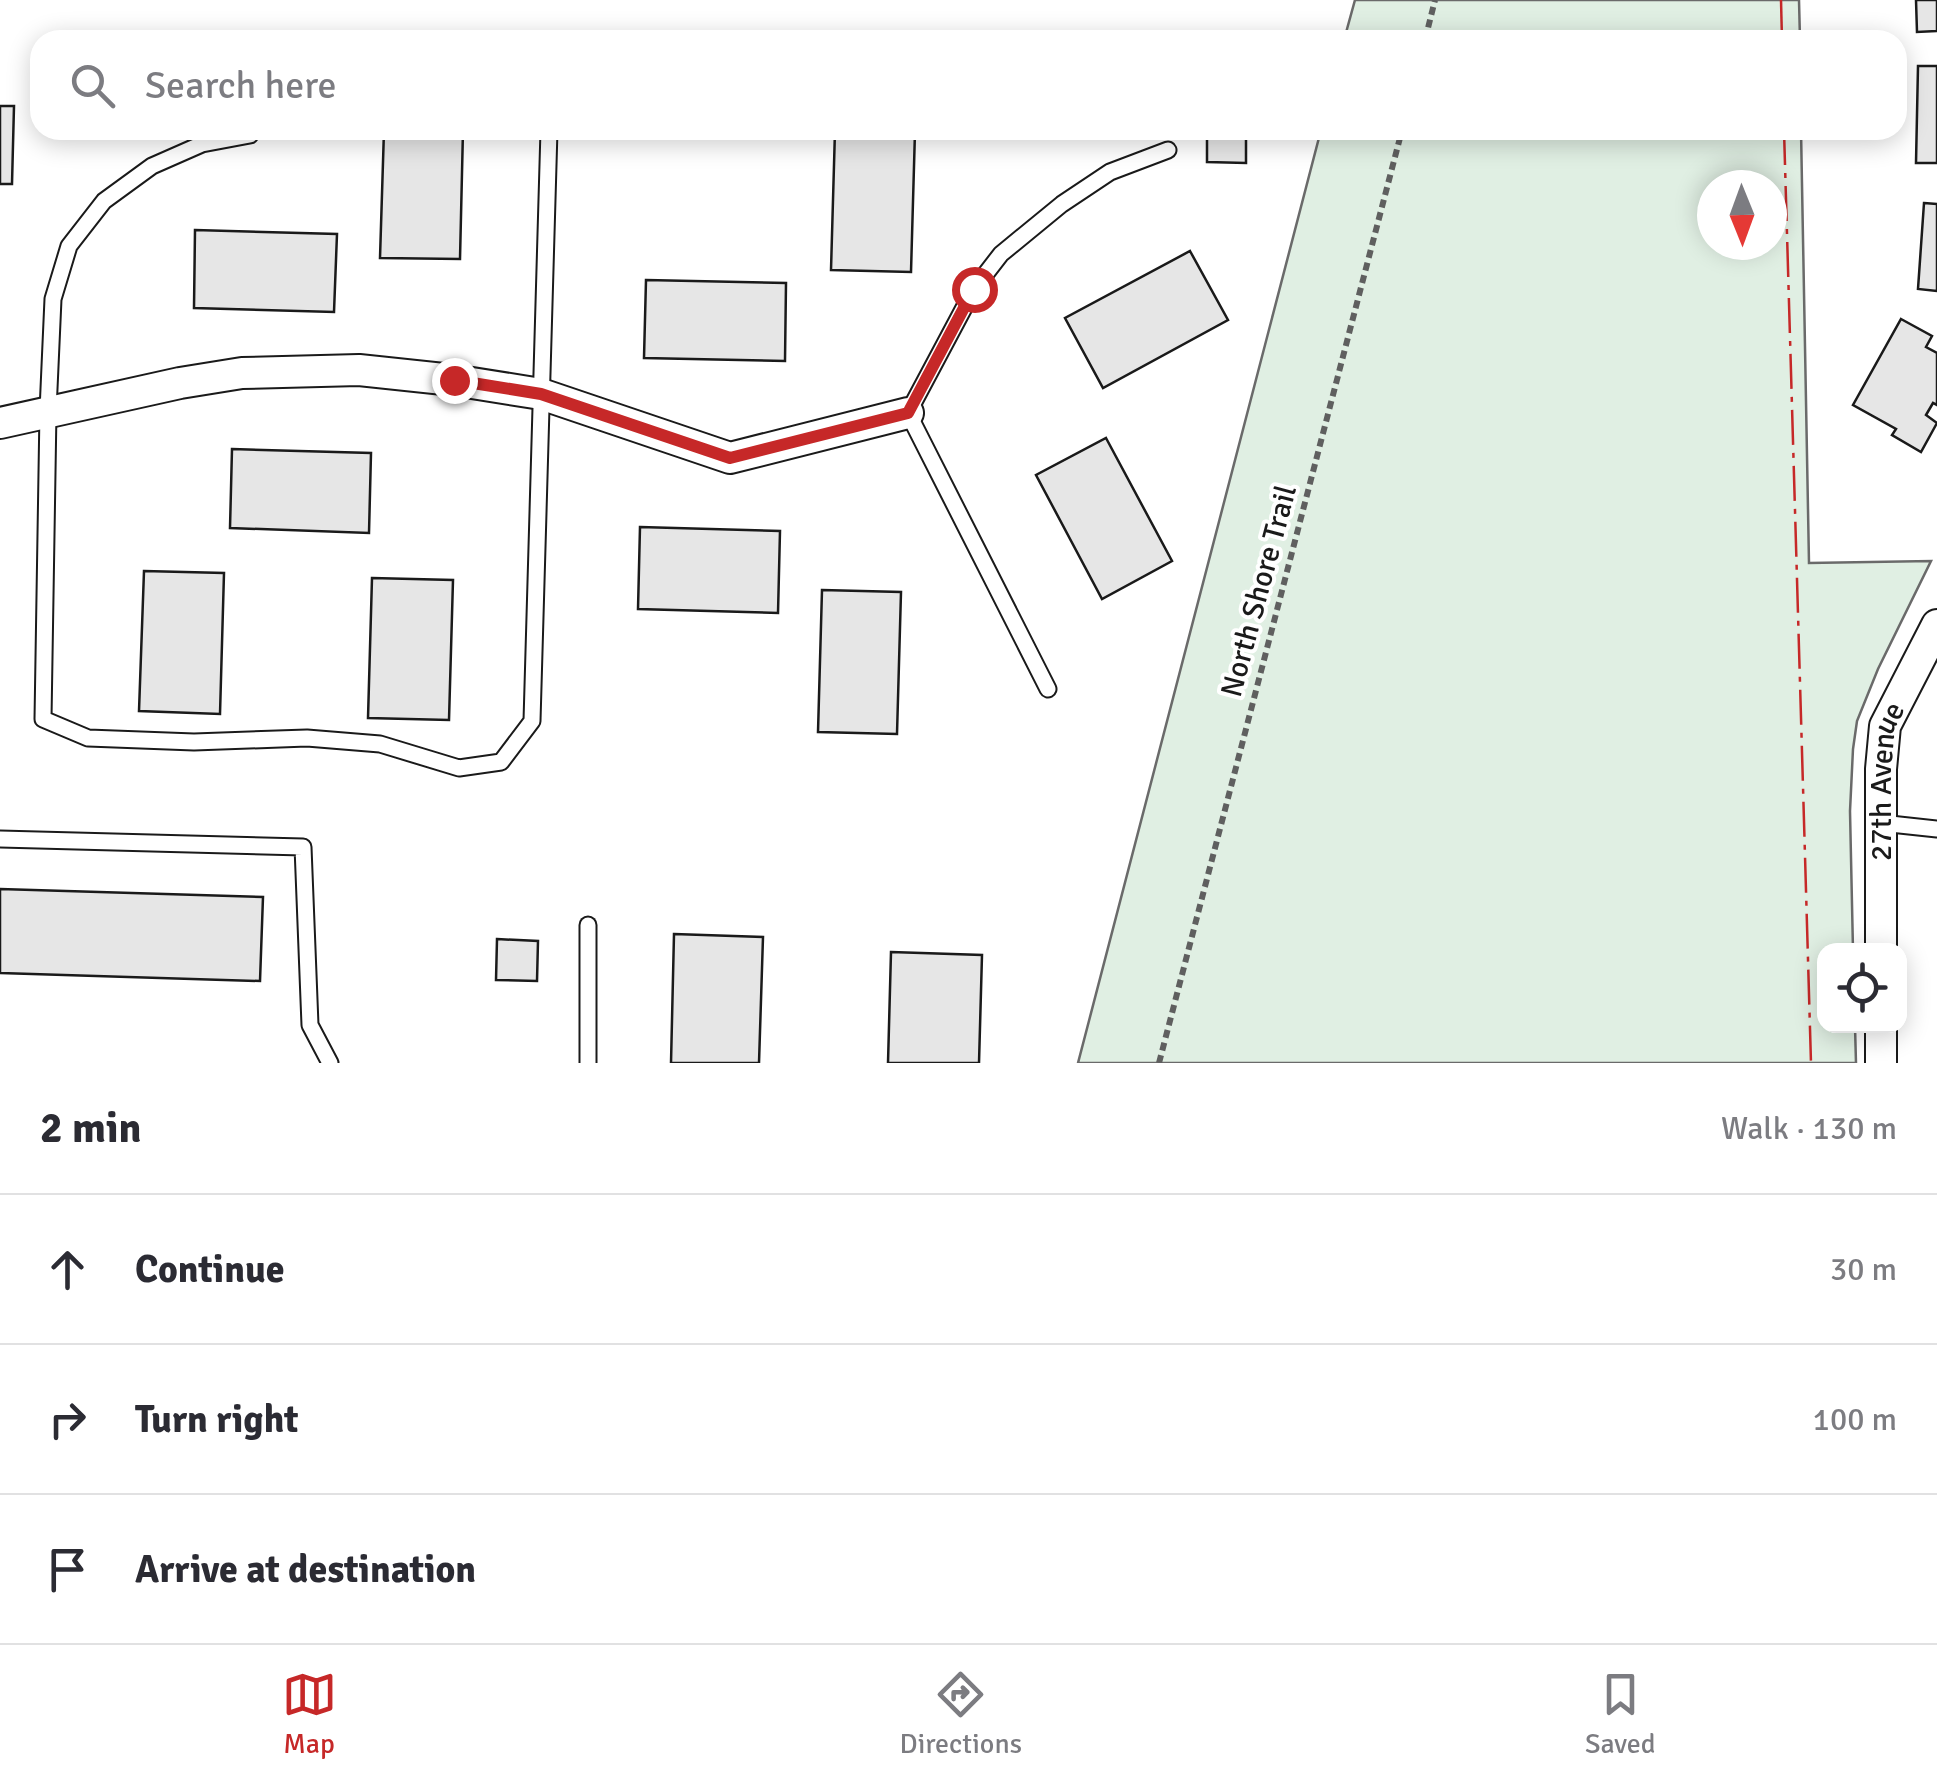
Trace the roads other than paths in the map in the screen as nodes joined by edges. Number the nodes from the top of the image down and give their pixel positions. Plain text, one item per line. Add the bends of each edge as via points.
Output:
1 (223, 140) edge
2 (548, 140) edge
3 (1168, 150) dead end
4 (541, 394) junction
5 (48, 411) junction
6 (908, 413) junction
7 (0, 423) edge
8 (1937, 625) edge
9 (1048, 689) dead end
10 (1881, 822) junction
11 (1937, 829) edge
12 (0, 839) edge
13 (588, 925) dead end
14 (1882, 943) edge
15 (1882, 1033) edge
16 (330, 1063) edge
17 (588, 1063) edge
18 (1882, 1063) edge

1 - 5 lane via 152,166 104,201 69,246 53,299
2 - 4 lane
3 - 6 lane via 1110,172 1000,254
4 - 5 street via 360,370 242,374
4 - 5 lane via 532,721 500,762 459,768 380,744 88,738 43,719
4 - 6 street via 730,458
5 - 7 street
6 - 9 lane
8 - 10 street, 27th Avenue via 1885,726
10 - 11 lane
10 - 14 street, 27th Avenue
12 - 16 lane via 303,848 310,1026
13 - 17 lane
15 - 18 street

